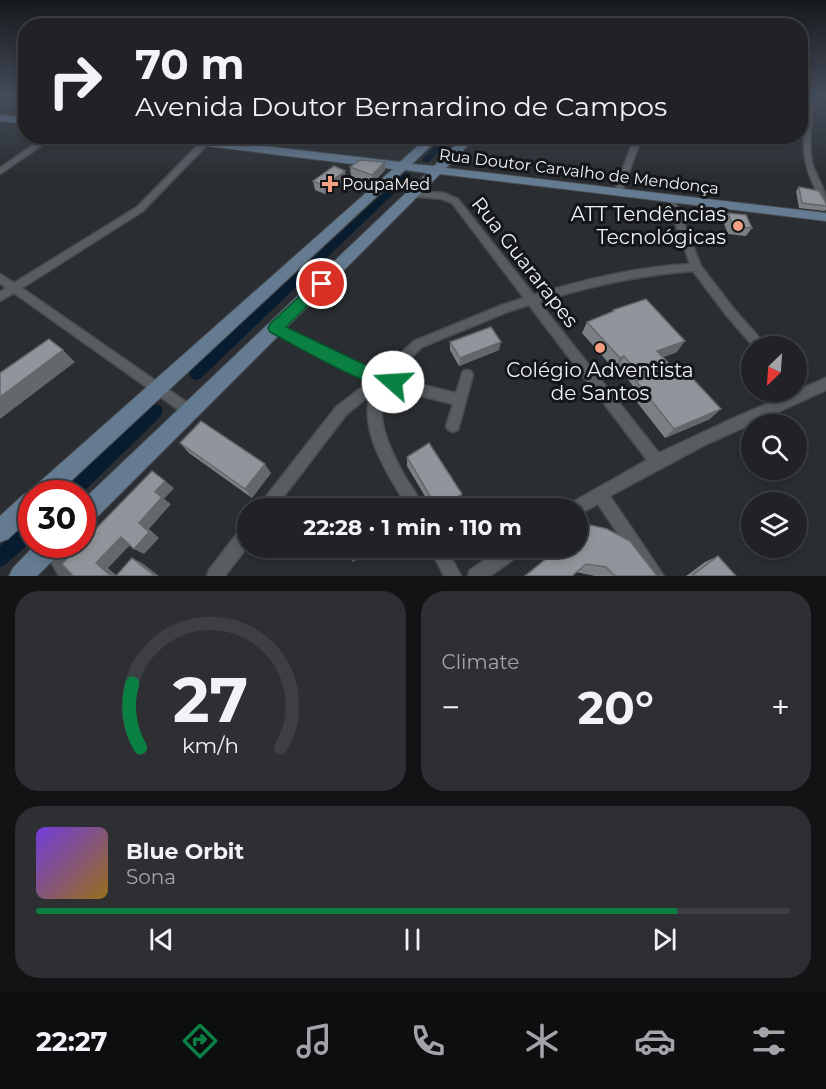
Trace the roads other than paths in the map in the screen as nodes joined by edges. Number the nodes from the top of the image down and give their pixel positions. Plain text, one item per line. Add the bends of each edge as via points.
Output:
1 (40, 144) edge
2 (201, 144) edge
3 (231, 144) edge
4 (428, 144) edge
5 (464, 144) edge
6 (636, 144) edge
7 (807, 144) edge
8 (403, 168) junction
9 (437, 171) junction
10 (0, 172) edge
11 (618, 192) junction
12 (414, 194) junction
13 (670, 198) junction
14 (826, 200) edge
15 (826, 217) edge
16 (696, 267) junction
17 (0, 278) edge
18 (14, 288) junction
19 (0, 297) edge
20 (533, 300) junction
21 (275, 328) junction
22 (751, 336) edge
23 (467, 375) dead end
24 (380, 380) junction
25 (826, 384) edge
26 (156, 387) junction
27 (807, 389) edge
28 (460, 400) junction
29 (777, 402) edge
30 (190, 412) junction
31 (453, 426) dead end
32 (658, 463) junction
33 (56, 480) edge
34 (600, 494) junction
35 (274, 498) edge
36 (411, 498) edge
37 (588, 501) edge
38 (96, 503) edge
39 (18, 515) edge
40 (0, 531) edge
41 (237, 547) edge
42 (39, 558) edge
43 (58, 558) edge
44 (443, 558) edge
45 (501, 558) edge
46 (21, 576) edge
47 (68, 576) edge
48 (214, 576) edge
49 (453, 576) edge
50 (476, 576) edge
51 (656, 576) edge

1 - 10 street
2 - 18 street via 140,209
3 - 8 main road, Rua Doutor Carvalho de Mendonça
4 - 8 main road
5 - 9 main road
6 - 11 street
7 - 14 street via 809,171
8 - 9 main road, Rua Doutor Carvalho de Mendonça
8 - 26 main road
9 - 11 main road, Rua Doutor Carvalho de Mendonça
9 - 12 main road
11 - 13 main road, Rua Doutor Carvalho de Mendonça
12 - 20 street, Rua Guararapes via 444,196 455,201
12 - 21 main road
13 - 15 main road, Rua Doutor Carvalho de Mendonça
13 - 16 street
16 - 20 street via 586,283
16 - 22 street
17 - 18 street
18 - 19 street
18 - 26 street
20 - 24 street via 426,340
20 - 32 street, Rua Guararapes
21 - 24 street
21 - 30 main road
23 - 28 street
24 - 28 street
24 - 35 street via 341,411
24 - 36 street via 374,405 377,429
25 - 27 street
26 - 30 street
26 - 33 main road
28 - 31 street
29 - 32 street
30 - 38 main road
32 - 34 street
34 - 37 street
34 - 51 street
39 - 40 main road
41 - 48 street
42 - 46 main road
43 - 47 street
44 - 49 street
45 - 50 street

